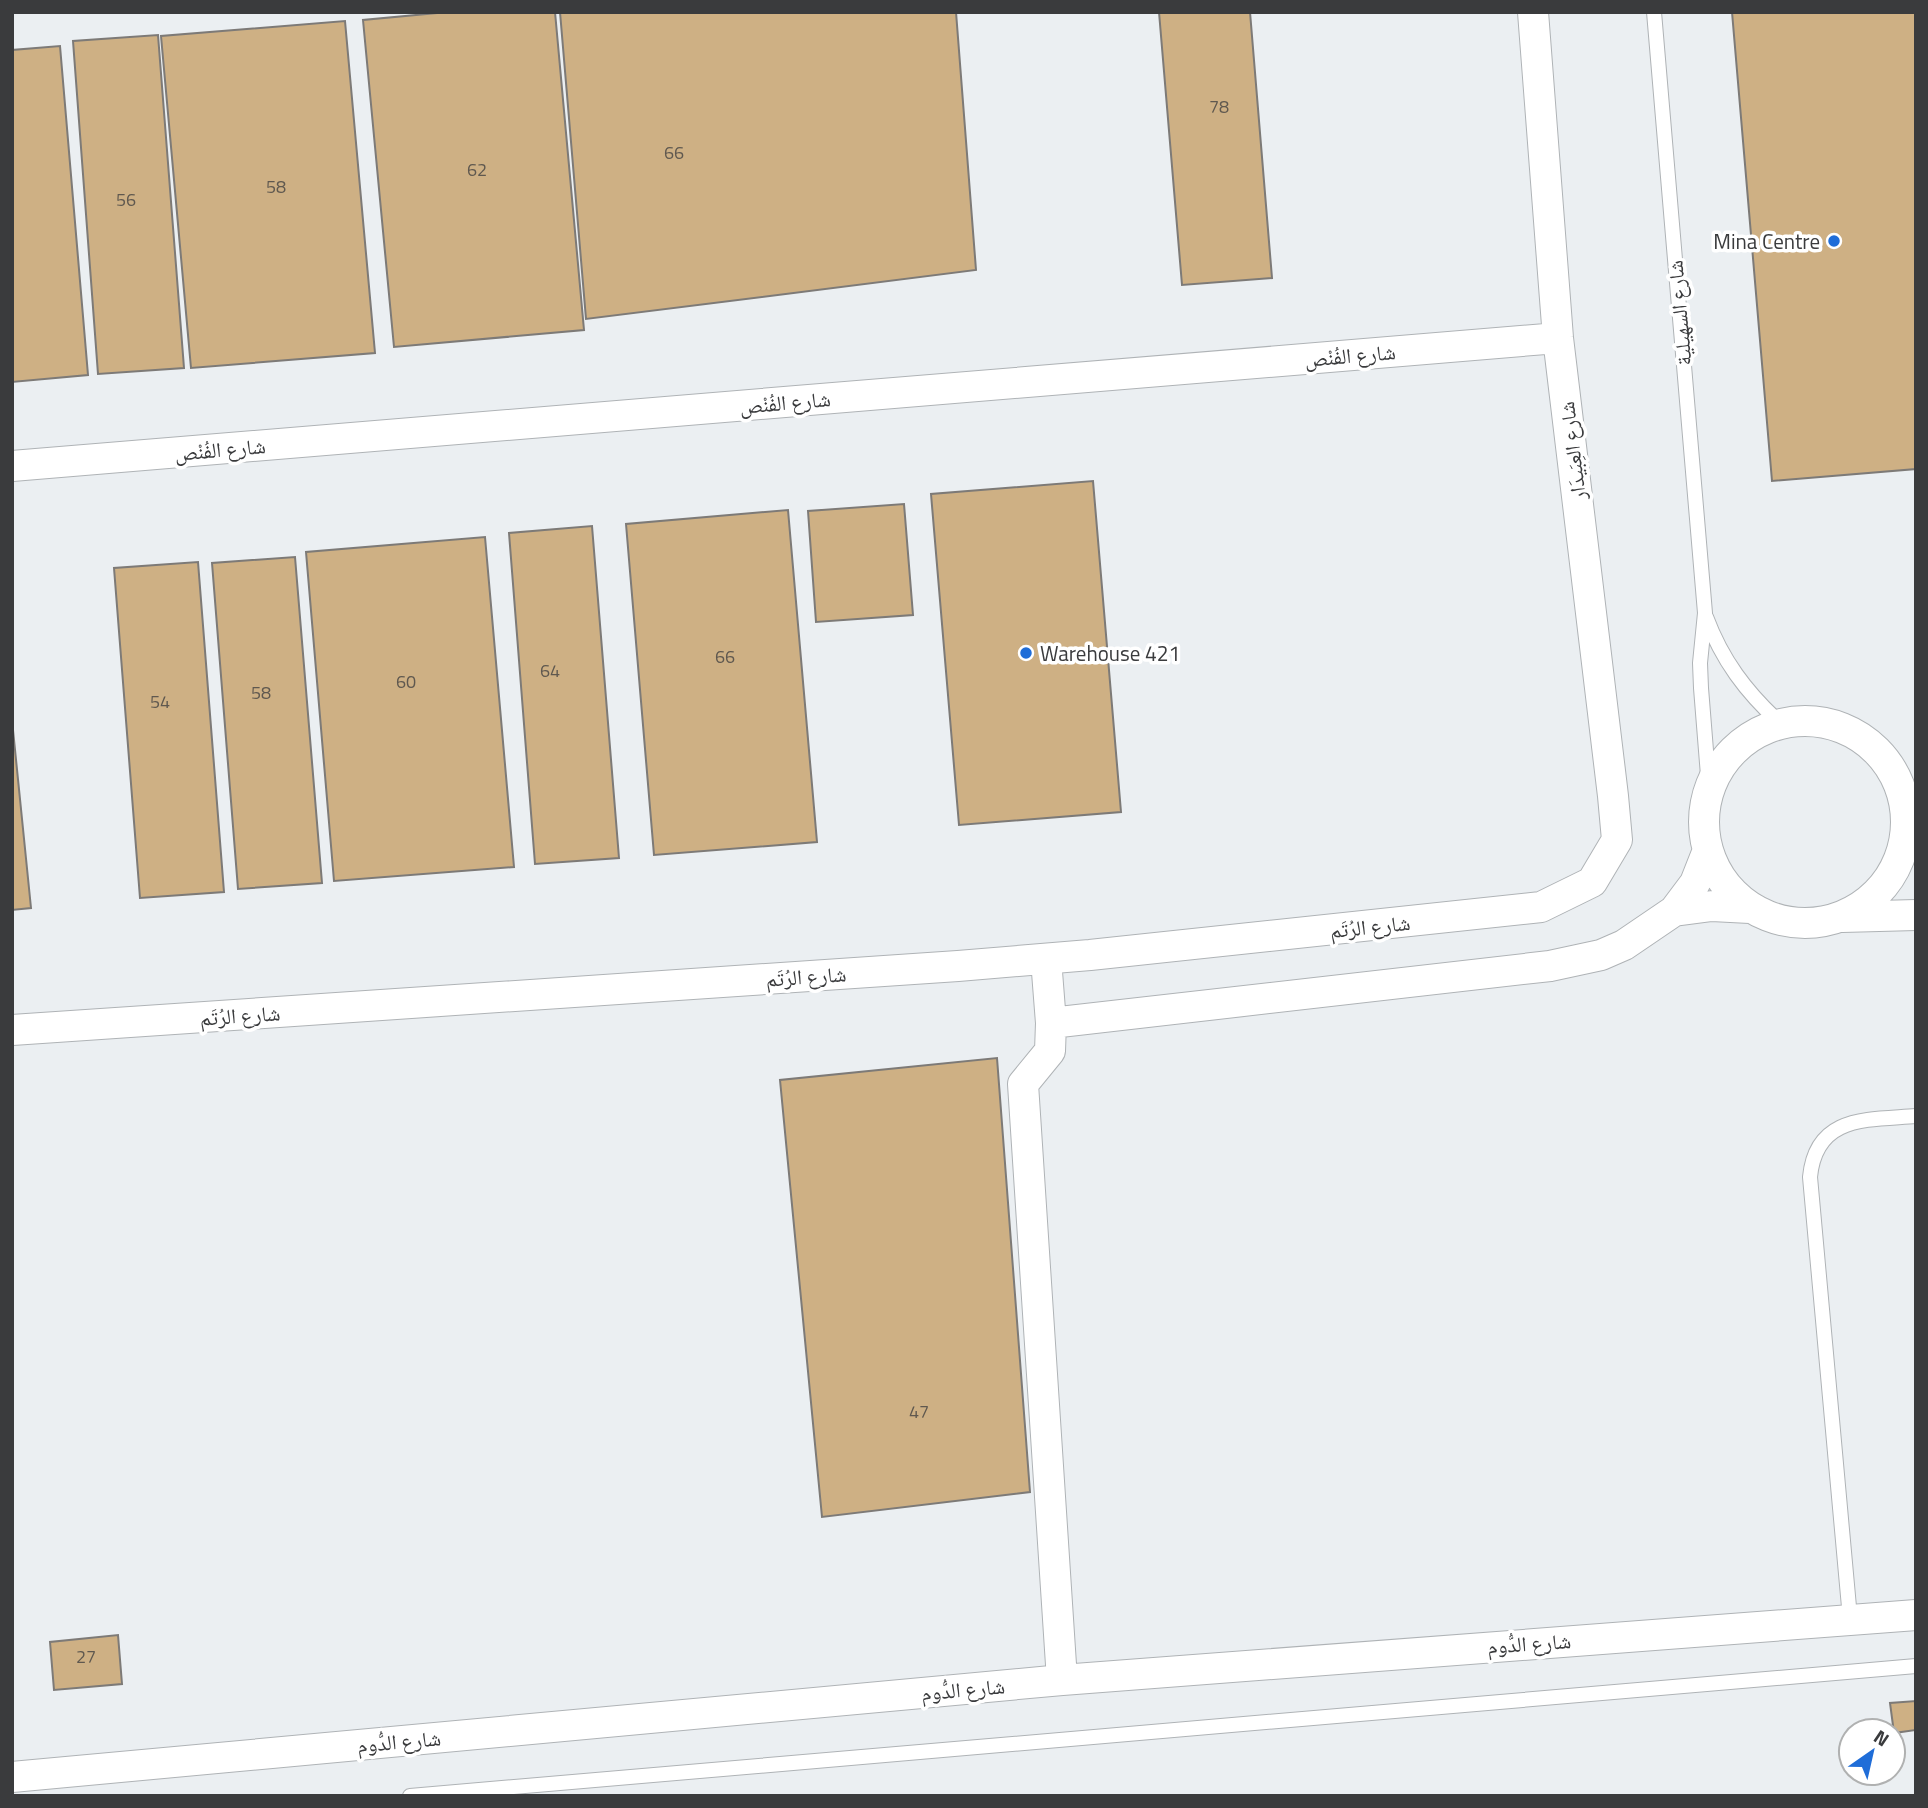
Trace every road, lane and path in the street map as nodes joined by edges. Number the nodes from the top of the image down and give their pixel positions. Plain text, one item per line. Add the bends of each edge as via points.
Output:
1 (1533, 12) edge
2 (1654, 12) edge
3 (1558, 338) junction
4 (12, 466) edge
5 (1705, 613) junction
6 (1780, 723) junction
7 (1709, 788) junction
8 (1911, 811) edge
9 (1707, 850) junction
10 (1592, 882) joint
11 (1751, 908) junction
12 (1674, 911) junction
13 (1916, 915) edge
14 (1842, 917) junction
15 (1046, 959) junction
16 (1051, 1023) junction
17 (12, 1030) edge
18 (1916, 1116) edge
19 (1916, 1615) edge
20 (1850, 1618) junction
21 (1916, 1667) edge
22 (1062, 1680) junction
23 (12, 1777) edge
24 (410, 1796) edge

1 - 3 street, شارع العِبَيدَار
2 - 5 lane, شارع السهيلية
3 - 4 street, شارع الفُنْص
3 - 10 street, شارع العِبَيدَار via 1617,840
5 - 6 lane, شارع السهيلية via 1734,674
5 - 7 lane, شارع السهيلية via 1700,663
6 - 7 street via 1741,743 1722,763
6 - 8 street via 1821,722 1853,732 1880,752
7 - 9 street via 1704,808
8 - 14 street via 1900,861 1886,885 1866,904
9 - 11 street via 1732,892
9 - 12 street via 1695,883
10 - 15 street, شارع الرُتَم via 1541,907
11 - 12 street via 1712,906
11 - 14 street via 1780,920 1811,924
12 - 16 street via 1625,945 1576,961
13 - 14 street
15 - 16 street
15 - 17 street, شارع الرُتَم
16 - 22 street via 1050,1051 1023,1084
18 - 20 lane via 1846,1124 1824,1139 1812,1163
19 - 20 street, شارع الدُّوم
20 - 22 street, شارع الدُّوم
21 - 24 lane
22 - 23 street, شارع الدُّوم

